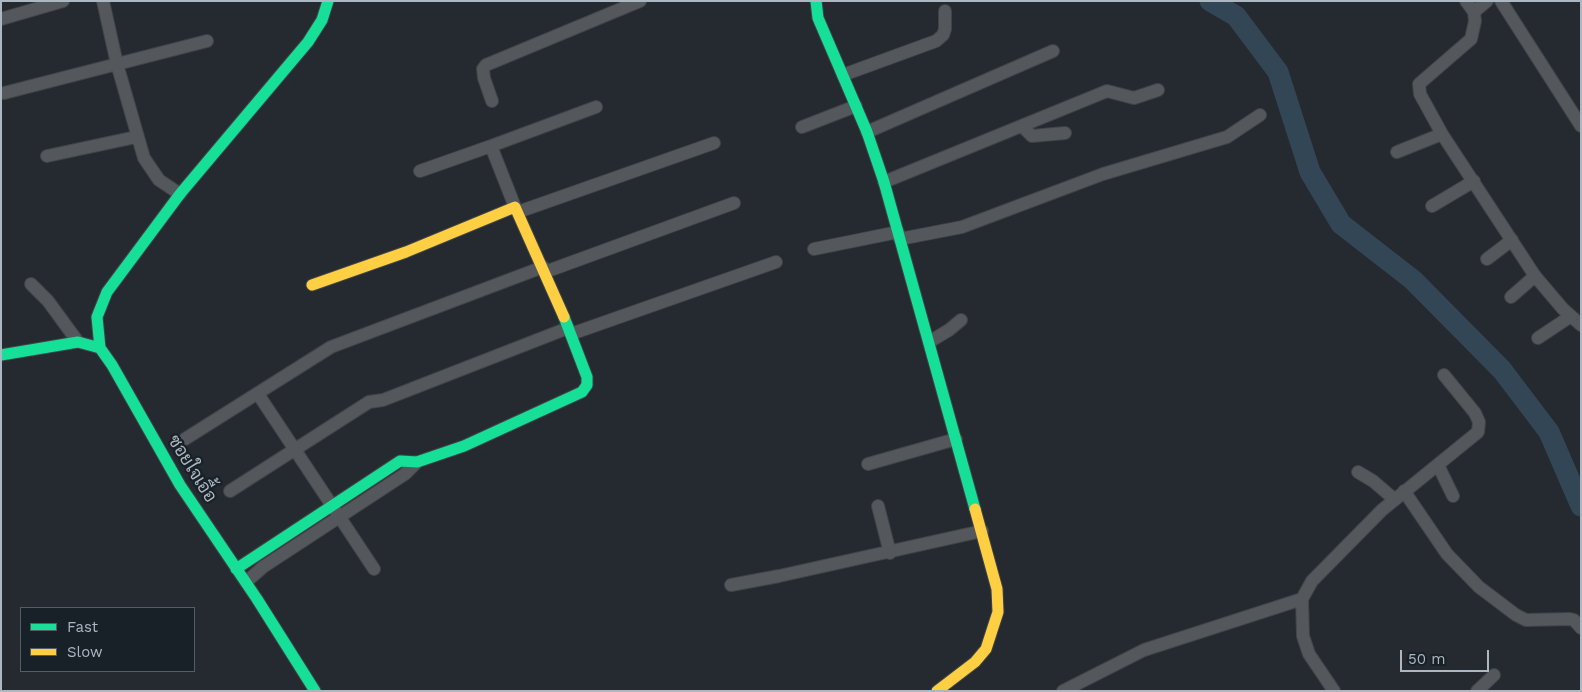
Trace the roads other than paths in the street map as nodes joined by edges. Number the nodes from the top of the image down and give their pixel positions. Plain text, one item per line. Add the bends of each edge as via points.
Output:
1 (64, 1) edge
2 (103, 1) edge
3 (328, 1) edge
4 (640, 1) edge
5 (816, 1) edge
6 (1486, 1) edge
7 (1501, 1) edge
8 (1470, 6) edge
9 (945, 11) dead end
10 (1, 19) edge
11 (207, 41) dead end
12 (1053, 51) dead end
13 (117, 64) junction
14 (843, 75) junction
15 (1158, 90) dead end
16 (4, 93) dead end
17 (492, 101) dead end
18 (856, 106) junction
19 (596, 107) dead end
20 (1260, 115) dead end
21 (1022, 126) junction
22 (1581, 126) edge
23 (802, 127) dead end
24 (867, 132) junction
25 (1065, 133) dead end
26 (1442, 134) junction
27 (136, 137) junction
28 (714, 143) dead end
29 (491, 146) junction
30 (1397, 152) dead end
31 (47, 156) dead end
32 (420, 171) dead end
33 (1474, 181) junction
34 (884, 182) junction
35 (180, 194) junction
36 (734, 204) dead end
37 (1432, 206) dead end
38 (516, 209) junction
39 (899, 235) junction
40 (1512, 240) junction
41 (814, 249) dead end
42 (1486, 259) dead end
43 (776, 262) dead end
44 (544, 270) junction
45 (1535, 276) junction
46 (31, 284) dead end
47 (312, 285) dead end
48 (1511, 296) dead end
49 (1571, 316) junction
50 (960, 320) dead end
51 (1581, 325) edge
52 (569, 331) junction
53 (1538, 338) dead end
54 (78, 342) junction
55 (929, 342) junction
56 (100, 348) junction
57 (1, 355) edge
58 (1444, 375) dead end
59 (258, 394) junction
60 (185, 439) dead end
61 (956, 439) junction
62 (296, 449) junction
63 (417, 462) joint
64 (868, 464) dead end
65 (1438, 465) junction
66 (1358, 472) dead end
67 (1404, 490) junction
68 (230, 491) dead end
69 (1452, 496) dead end
70 (1394, 500) junction
71 (878, 506) dead end
72 (335, 512) junction
73 (982, 531) junction
74 (890, 553) junction
75 (236, 569) junction
76 (374, 569) dead end
77 (246, 582) junction
78 (731, 585) dead end
79 (1302, 599) junction
80 (1581, 628) edge
81 (1494, 675) dead end
82 (315, 691) edge
83 (937, 691) edge
84 (1063, 691) edge
85 (1334, 691) edge
86 (1477, 691) edge

1 - 10 street
2 - 13 street
3 - 35 street via 322,20 308,42
4 - 17 street via 486,65 484,78
5 - 14 street via 818,18
6 - 8 street
7 - 22 street
8 - 26 street via 1475,21 1471,39 1419,84 1420,94
9 - 14 street via 945,29 936,40
11 - 13 street
12 - 24 street
13 - 16 street
13 - 27 street
14 - 18 street
15 - 21 street via 1134,98 1107,91
18 - 23 street
18 - 24 street
19 - 29 street
20 - 39 street via 1227,137 1103,174 962,228
21 - 25 street via 1032,136
21 - 34 street
24 - 34 street
26 - 30 street
26 - 33 street
27 - 31 street
27 - 35 street via 149,169
28 - 38 street
29 - 32 street
29 - 38 street
33 - 37 street
33 - 40 street
34 - 39 street
35 - 56 street via 107,292 97,317
36 - 44 street
38 - 44 street
38 - 47 street
39 - 41 street
39 - 55 street
40 - 42 street
40 - 45 street
43 - 52 street
44 - 52 street
44 - 59 street via 331,347
45 - 48 street
45 - 49 street
46 - 54 street via 48,301
49 - 51 street
49 - 53 street
50 - 55 street
52 - 62 street via 370,402
52 - 63 street via 587,377 588,385 582,392 464,446
54 - 56 street
54 - 57 street
55 - 61 street
56 - 75 street, ซอยใจเอื้อ via 164,460
58 - 65 street via 1475,413 1480,428
59 - 60 street
59 - 62 street
61 - 64 street
61 - 73 street
62 - 68 street
62 - 72 street
63 - 72 street via 405,474
65 - 67 street
65 - 69 street
66 - 70 street
67 - 70 street
67 - 80 street via 1447,554 1479,587 1526,620 1570,619
70 - 79 street via 1312,581
71 - 74 street
72 - 75 street
72 - 76 street
72 - 77 street
73 - 74 street
73 - 83 street via 997,589 998,612 994,629 986,649 975,662
74 - 78 street
75 - 77 street, ซอยใจเอื้อ
77 - 82 street, ซอยใจเอื้อ
79 - 84 street via 1144,650
79 - 85 street via 1303,636 1309,654
81 - 86 street

